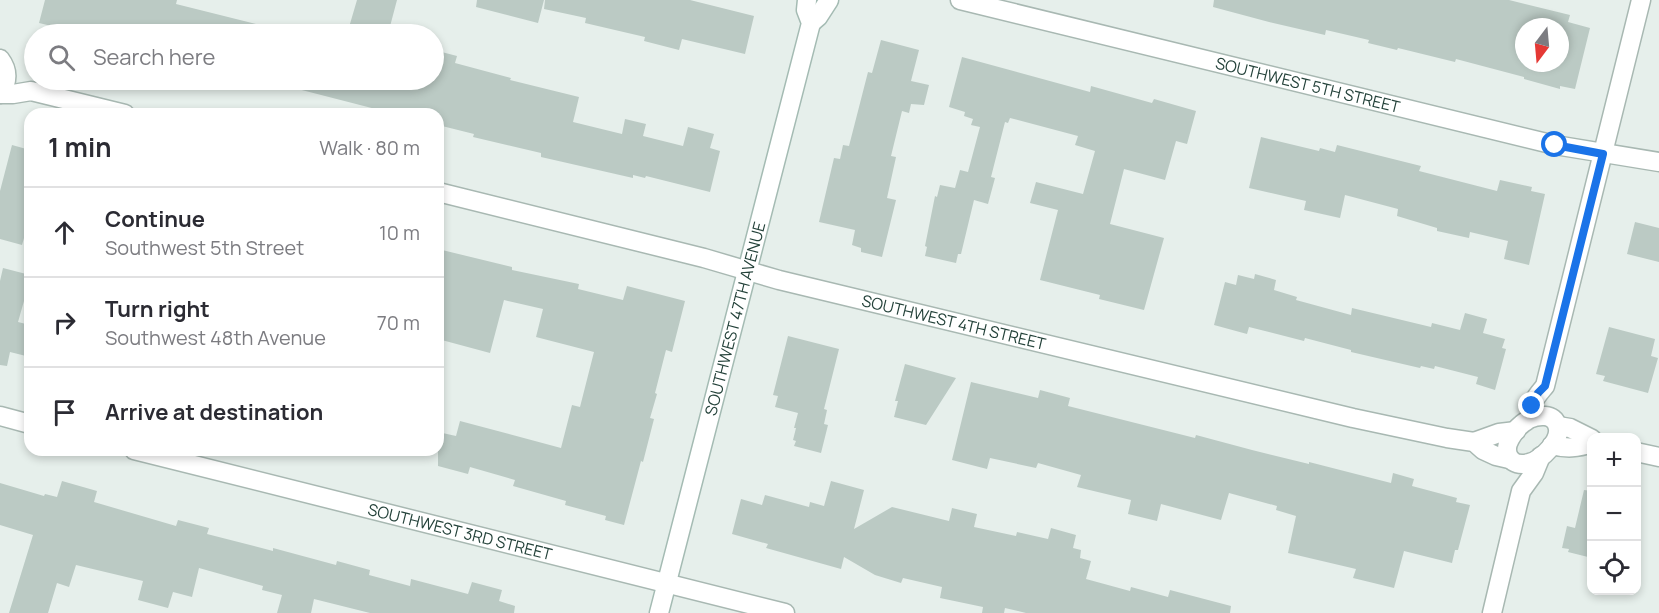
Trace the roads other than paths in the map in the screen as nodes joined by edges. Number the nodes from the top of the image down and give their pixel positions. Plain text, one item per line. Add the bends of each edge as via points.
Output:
1 (807, 0) edge
2 (829, 0) edge
3 (960, 0) edge
4 (1641, 0) edge
5 (811, 23) junction
6 (3, 64) edge
7 (24, 84) edge
8 (32, 91) joint
9 (0, 94) edge
10 (101, 108) edge
11 (1603, 154) junction
12 (1659, 162) edge
13 (444, 193) edge
14 (747, 270) junction
15 (1545, 386) junction
16 (0, 416) edge
17 (24, 422) edge
18 (1556, 423) junction
19 (1522, 425) junction
20 (1587, 438) edge
21 (1474, 442) junction
22 (1587, 444) edge
23 (1547, 451) junction
24 (1641, 453) edge
25 (158, 456) edge
26 (1659, 457) edge
27 (1512, 461) junction
28 (1521, 491) junction
29 (666, 584) junction
30 (658, 613) edge
31 (785, 613) edge
32 (1492, 613) edge

1 - 5 street, SOUTHWEST 47TH AVENUE
2 - 5 street, SOUTHWEST 47TH AVENUE
3 - 11 street, SOUTHWEST 5TH STREET
4 - 11 street
5 - 14 street, SOUTHWEST 47TH AVENUE
6 - 7 street
6 - 9 street via 7,77
8 - 9 street
8 - 10 street
11 - 12 street, SOUTHWEST 5TH STREET
11 - 15 street
13 - 14 street, SOUTHWEST 4TH STREET
14 - 21 street, SOUTHWEST 4TH STREET via 1330,412
14 - 29 street, SOUTHWEST 47TH AVENUE
15 - 18 street
15 - 19 street
16 - 17 street
18 - 19 street via 1542,416
18 - 20 street
18 - 23 street via 1558,431
19 - 21 street, SOUTHWEST 4TH STREET
19 - 27 street via 1507,447
21 - 27 street, SOUTHWEST 4TH STREET via 1483,450
22 - 23 street
23 - 27 street via 1529,463
23 - 28 street
24 - 26 street
25 - 29 street, SOUTHWEST 3RD STREET
27 - 28 street via 1515,483
28 - 32 street
29 - 30 street, SOUTHWEST 47TH AVENUE
29 - 31 street, SOUTHWEST 3RD STREET

